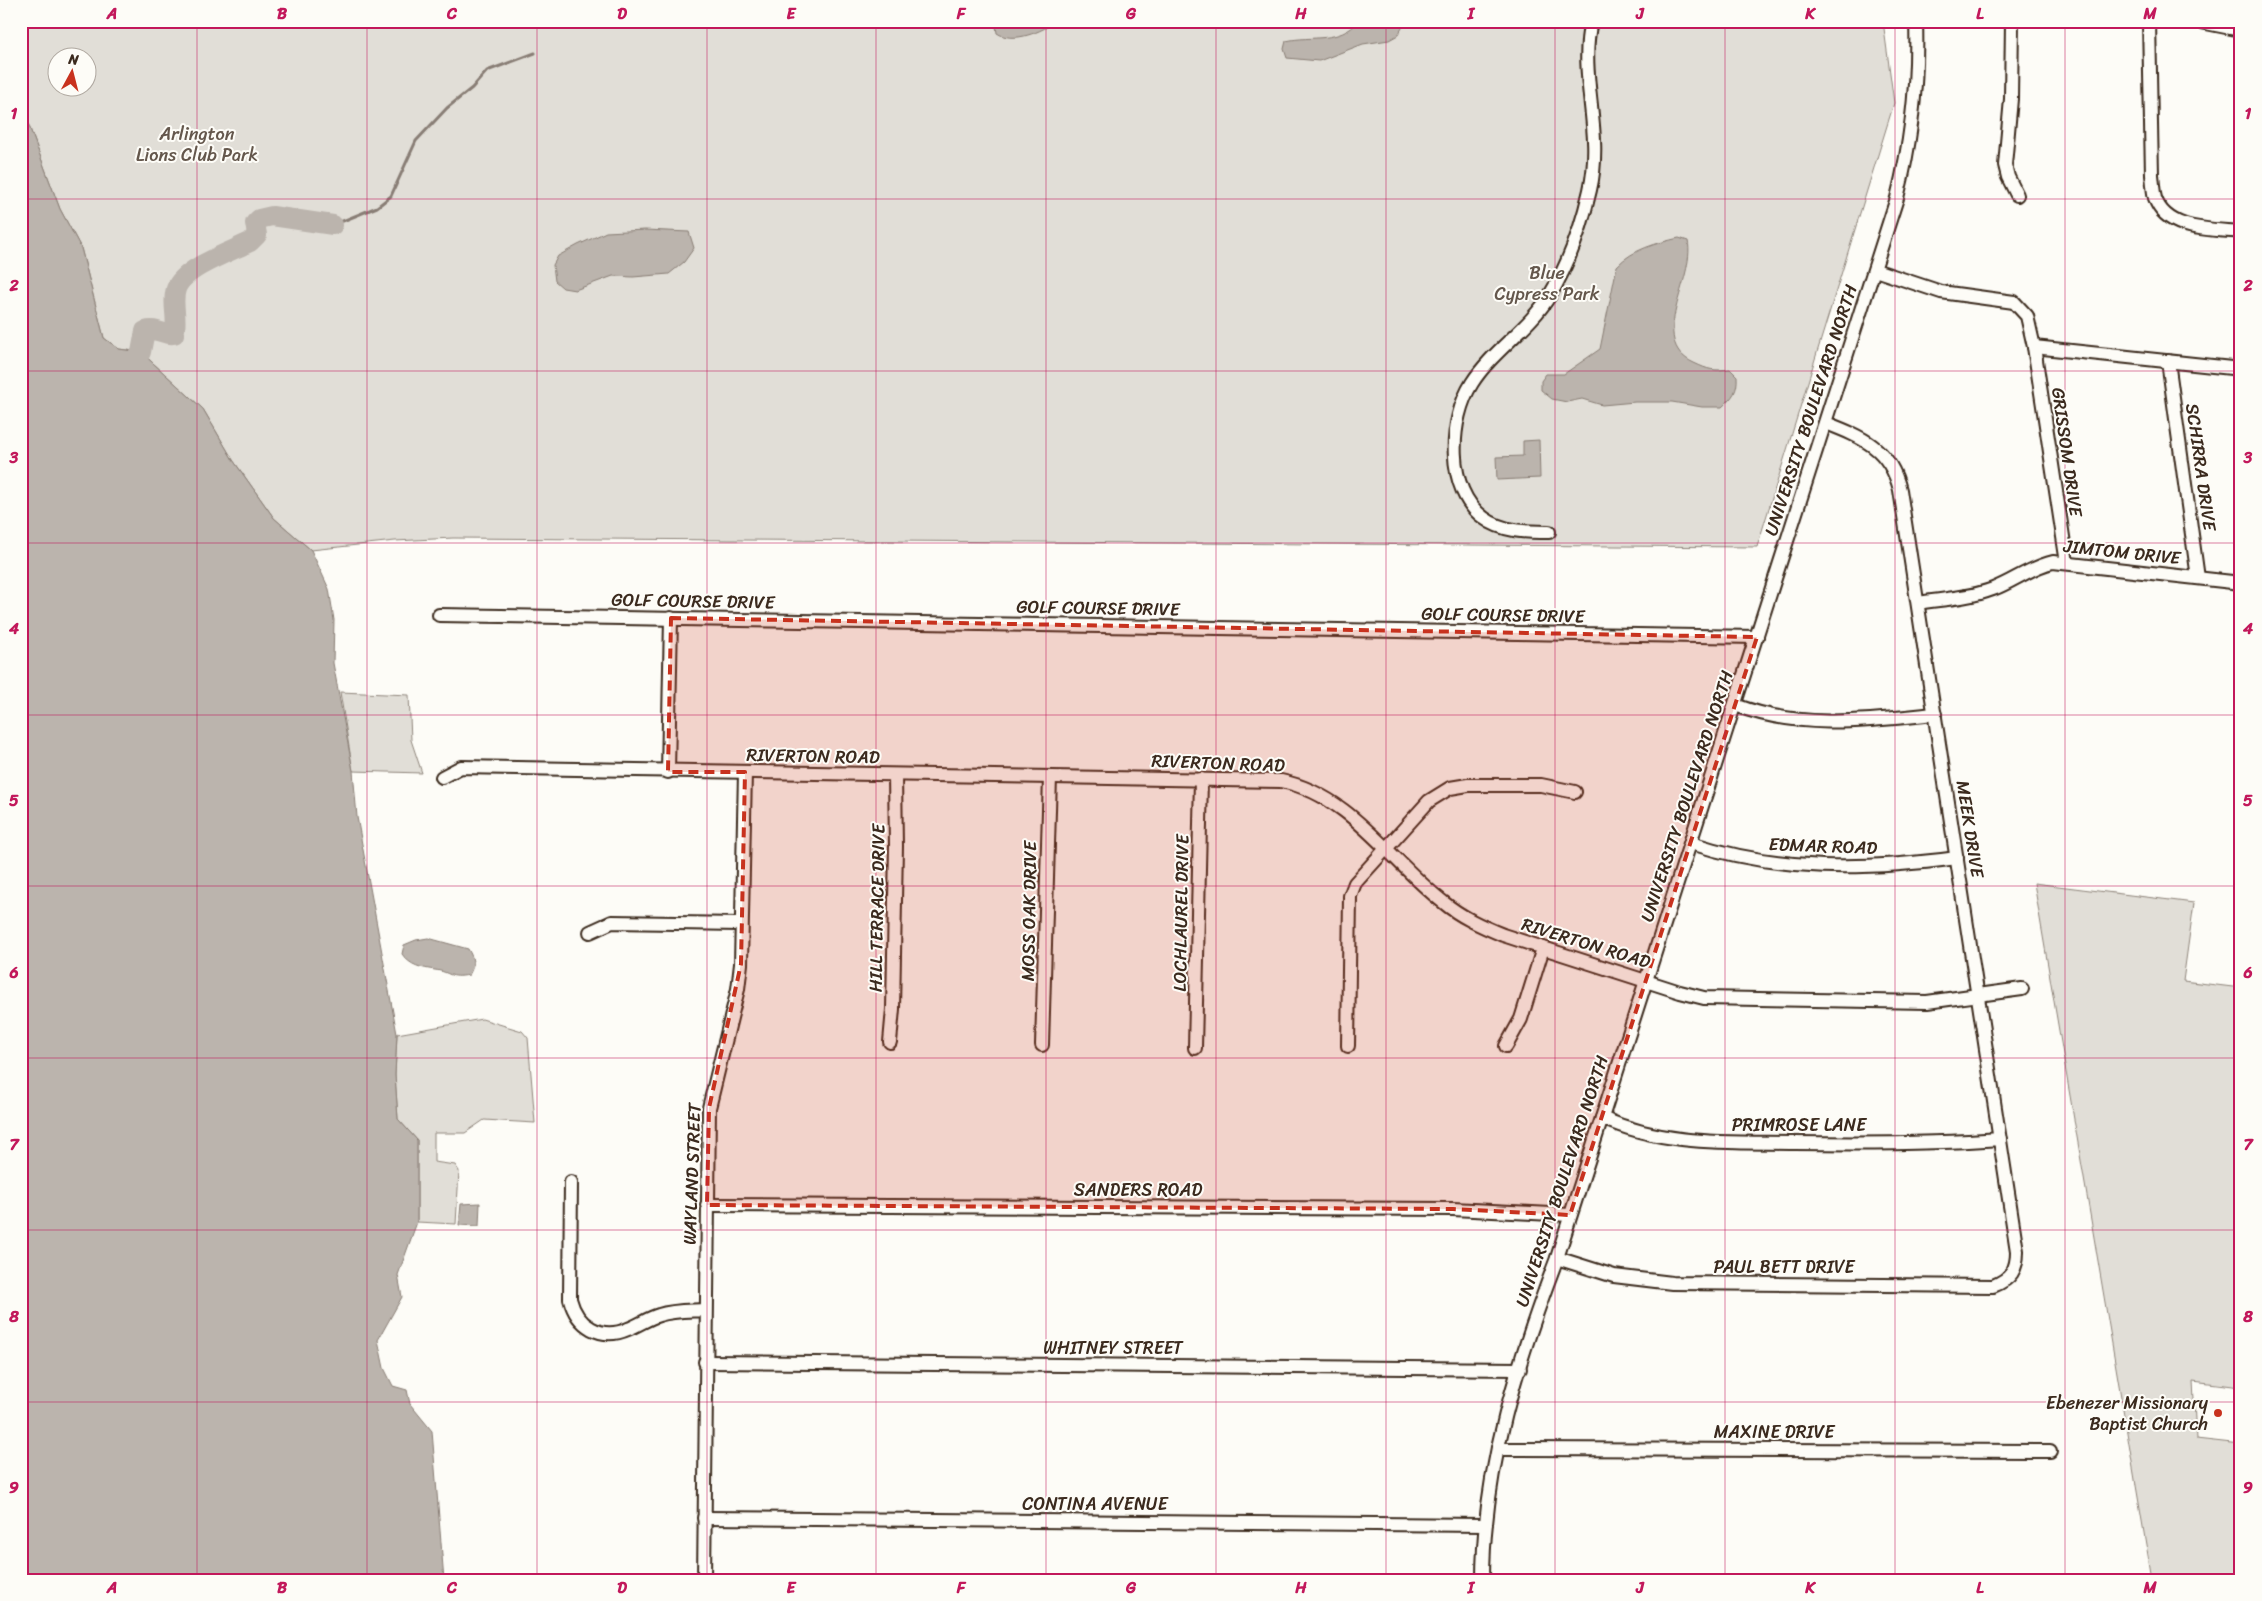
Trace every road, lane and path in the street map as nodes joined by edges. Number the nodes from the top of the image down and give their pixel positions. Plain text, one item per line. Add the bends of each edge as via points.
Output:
1 (1591, 21) edge
2 (1916, 21) edge
3 (2012, 21) edge
4 (2148, 21) edge
5 (2196, 21) edge
6 (2223, 24) edge
7 (2241, 30) edge
8 (2017, 194) dead end
9 (2241, 232) edge
10 (1875, 270) junction
11 (2034, 347) junction
12 (2168, 361) junction
13 (2241, 369) edge
14 (1826, 424) junction
15 (1549, 532) dead end
16 (2066, 563) junction
17 (2198, 578) junction
18 (2241, 583) edge
19 (1918, 603) junction
20 (439, 616) dead end
21 (671, 618) junction
22 (1757, 636) junction
23 (1735, 705) junction
24 (1935, 714) junction
25 (668, 772) junction
26 (745, 772) junction
27 (896, 775) junction
28 (1050, 777) junction
29 (442, 778) dead end
30 (1201, 780) junction
31 (1575, 792) dead end
32 (1691, 843) junction
33 (1385, 849) junction
34 (1957, 858) junction
35 (742, 924) junction
36 (590, 932) dead end
37 (1543, 948) junction
38 (1646, 980) junction
39 (2022, 988) dead end
40 (1978, 995) junction
41 (890, 1042) dead end
42 (1042, 1045) dead end
43 (1348, 1046) dead end
44 (1506, 1046) dead end
45 (1195, 1048) dead end
46 (1602, 1118) junction
47 (2000, 1139) junction
48 (571, 1182) dead end
49 (707, 1205) junction
50 (1570, 1215) junction
51 (1557, 1258) junction
52 (2011, 1276) joint
53 (705, 1310) junction
54 (706, 1362) junction
55 (1520, 1369) junction
56 (1498, 1449) junction
57 (2050, 1451) dead end
58 (704, 1518) junction
59 (1485, 1525) junction
60 (704, 1580) edge
61 (1483, 1580) edge

1 - 15 street via 1588,68 1596,143 1590,190 1582,217 1549,297 1472,383 1455,425 1454,450 1461,488 1483,518 1511,530
2 - 10 street, UNIVERSITY BOULEVARD NORTH via 1913,121 1903,175
3 - 8 street via 2011,99 2005,165
4 - 9 street via 2155,197 2163,210 2183,224
5 - 6 street
6 - 7 street
10 - 11 street, GRISSOM DRIVE via 1941,292 2014,302 2027,316
10 - 14 street, UNIVERSITY BOULEVARD NORTH
11 - 12 street
11 - 16 street, GRISSOM DRIVE
12 - 13 street
12 - 17 street, SCHIRRA DRIVE
14 - 19 street, MEEK DRIVE via 1868,442 1894,471 1900,490
14 - 22 street, UNIVERSITY BOULEVARD NORTH
16 - 17 street, JIMTOM DRIVE
16 - 19 street, JIMTOM DRIVE via 2042,564 1972,596
17 - 18 street, JIMTOM DRIVE
19 - 24 street, MEEK DRIVE
20 - 21 street, GOLF COURSE DRIVE
21 - 22 street, GOLF COURSE DRIVE
21 - 25 street
22 - 23 street, UNIVERSITY BOULEVARD NORTH
23 - 24 street via 1809,722
23 - 32 street, UNIVERSITY BOULEVARD NORTH
24 - 34 street, MEEK DRIVE
25 - 26 street, RIVERTON ROAD
25 - 29 street, RIVERTON ROAD via 461,767
26 - 27 street, RIVERTON ROAD
26 - 35 street, WAYLAND STREET
27 - 28 street, RIVERTON ROAD
27 - 41 street, HILL TERRACE DRIVE
28 - 30 street, RIVERTON ROAD
28 - 42 street, MOSS OAK DRIVE
30 - 33 street, RIVERTON ROAD via 1269,779 1306,788 1352,816
30 - 45 street, LOCHLAUREL DRIVE
31 - 33 street via 1541,785 1468,784 1450,788 1429,801
32 - 34 street, EDMAR ROAD via 1736,856 1793,865 1870,866
32 - 38 street, UNIVERSITY BOULEVARD NORTH
33 - 37 street, RIVERTON ROAD via 1421,884 1459,914 1477,925
33 - 43 street via 1355,883 1350,896
34 - 40 street, MEEK DRIVE
35 - 36 street via 612,922
35 - 49 street, WAYLAND STREET via 738,989 709,1108
37 - 38 street, RIVERTON ROAD
37 - 44 street via 1521,1019
38 - 40 street, RIVERTON ROAD via 1704,998 1903,1002
38 - 46 street, UNIVERSITY BOULEVARD NORTH
39 - 40 street, RIVERTON ROAD
40 - 47 street, MEEK DRIVE
46 - 47 street, PRIMROSE LANE via 1646,1133 1699,1142 1838,1144
46 - 50 street, UNIVERSITY BOULEVARD NORTH
47 - 52 street, MEEK DRIVE via 2018,1251 2017,1266
48 - 53 street via 570,1298 576,1315 585,1325 604,1333 618,1333 665,1313
49 - 50 street, SANDERS ROAD via 1453,1209
49 - 53 street, WAYLAND STREET
50 - 51 street, UNIVERSITY BOULEVARD NORTH
51 - 52 street, PAUL BETT DRIVE via 1614,1276 1672,1284 1994,1286
51 - 55 street, UNIVERSITY BOULEVARD NORTH
53 - 54 street, WAYLAND STREET
54 - 55 street, WHITNEY STREET
54 - 58 street, WAYLAND STREET
55 - 56 street, UNIVERSITY BOULEVARD NORTH
56 - 57 street, MAXINE DRIVE
56 - 59 street, UNIVERSITY BOULEVARD NORTH
58 - 59 street, CONTINA AVENUE
58 - 60 street, WAYLAND STREET
59 - 61 street, UNIVERSITY BOULEVARD NORTH

